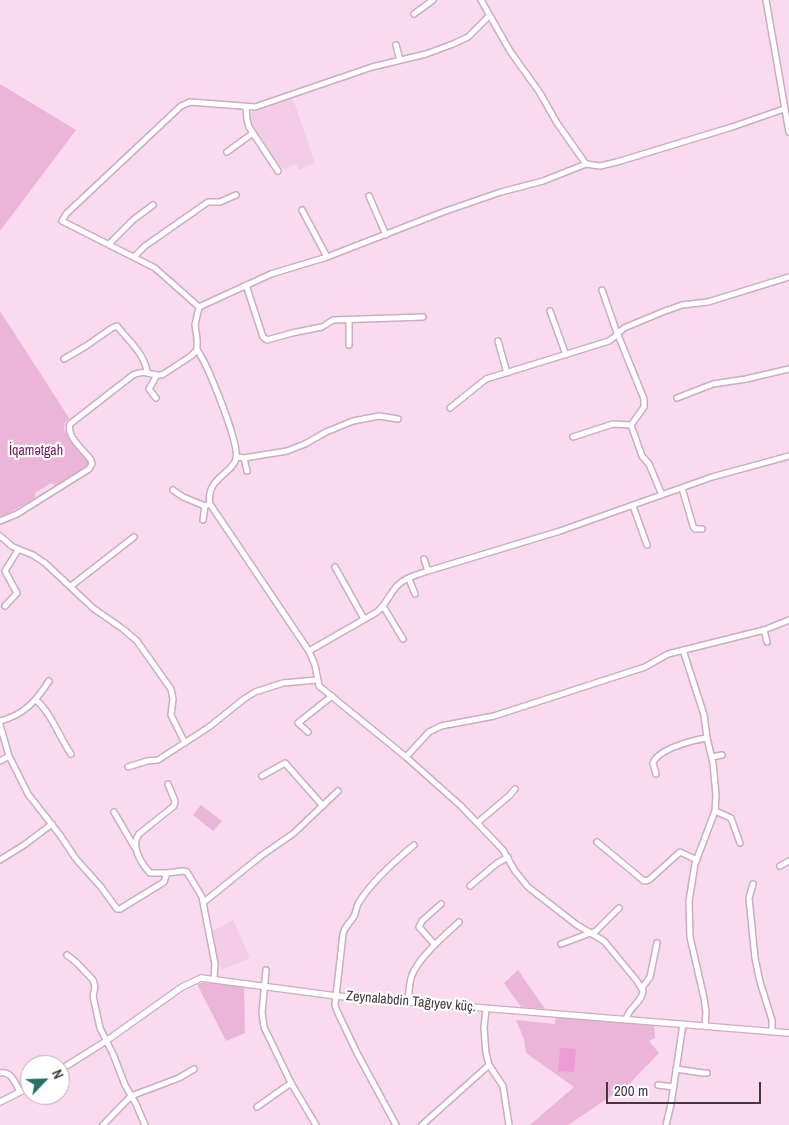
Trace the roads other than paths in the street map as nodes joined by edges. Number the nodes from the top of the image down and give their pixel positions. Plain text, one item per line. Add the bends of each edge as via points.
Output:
1 (433, 0) edge
2 (481, 0) edge
3 (766, 0) edge
4 (414, 14) dead end
5 (489, 16) junction
6 (396, 45) dead end
7 (400, 60) junction
8 (246, 107) junction
9 (784, 109) junction
10 (789, 132) edge
11 (253, 133) junction
12 (227, 152) dead end
13 (586, 164) junction
14 (278, 171) dead end
15 (236, 195) dead end
16 (369, 196) dead end
17 (153, 205) dead end
18 (302, 210) dead end
19 (386, 235) junction
20 (109, 244) junction
21 (135, 256) junction
22 (327, 257) junction
23 (789, 277) edge
24 (246, 285) junction
25 (602, 290) dead end
26 (199, 307) junction
27 (550, 311) dead end
28 (423, 317) dead end
29 (349, 320) junction
30 (618, 334) junction
31 (498, 342) dead end
32 (349, 346) dead end
33 (197, 350) junction
34 (566, 355) junction
35 (64, 359) dead end
36 (789, 369) edge
37 (147, 372) junction
38 (507, 373) junction
39 (157, 375) junction
40 (156, 398) dead end
41 (676, 398) dead end
42 (450, 408) dead end
43 (398, 419) dead end
44 (631, 425) junction
45 (573, 437) dead end
46 (789, 456) edge
47 (237, 457) junction
48 (244, 458) junction
49 (247, 471) dead end
50 (682, 488) junction
51 (174, 490) dead end
52 (662, 495) junction
53 (208, 505) junction
54 (633, 506) junction
55 (202, 520) dead end
56 (0, 521) edge
57 (702, 529) dead end
58 (0, 536) edge
59 (134, 537) dead end
60 (647, 545) dead end
61 (18, 550) junction
62 (424, 559) dead end
63 (335, 567) dead end
64 (428, 571) junction
65 (409, 579) junction
66 (71, 586) junction
67 (415, 594) dead end
68 (5, 606) dead end
69 (383, 606) junction
70 (364, 619) junction
71 (789, 620) edge
72 (764, 630) junction
73 (403, 639) dead end
74 (768, 642) dead end
75 (683, 650) junction
76 (309, 651) junction
77 (317, 680) junction
78 (49, 682) dead end
79 (332, 696) junction
80 (36, 700) junction
81 (0, 721) edge
82 (0, 726) edge
83 (308, 732) dead end
84 (706, 738) junction
85 (185, 743) junction
86 (71, 754) dead end
87 (722, 754) dead end
88 (9, 756) junction
89 (406, 757) junction
90 (712, 757) junction
91 (0, 761) edge
92 (128, 767) dead end
93 (656, 774) dead end
94 (262, 776) dead end
95 (168, 784) dead end
96 (515, 789) dead end
97 (338, 791) dead end
98 (323, 806) junction
99 (715, 811) junction
100 (114, 812) dead end
101 (477, 823) junction
102 (52, 824) junction
103 (597, 842) dead end
104 (740, 843) dead end
105 (414, 845) dead end
106 (135, 848) junction
107 (508, 858) junction
108 (0, 860) edge
109 (697, 860) junction
110 (789, 861) edge
111 (780, 866) dead end
112 (167, 872) junction
113 (753, 884) dead end
114 (470, 886) dead end
115 (204, 902) junction
116 (441, 904) dead end
117 (619, 908) dead end
118 (459, 922) dead end
119 (592, 933) junction
120 (657, 943) dead end
121 (561, 944) dead end
122 (435, 945) junction
123 (67, 955) dead end
124 (266, 970) dead end
125 (214, 979) junction
126 (264, 986) junction
127 (642, 988) junction
128 (336, 996) junction
129 (408, 1002) junction
130 (486, 1009) junction
131 (626, 1020) junction
132 (683, 1024) junction
133 (705, 1026) junction
134 (772, 1032) junction
135 (789, 1033) edge
136 (106, 1041) junction
137 (70, 1064) edge
138 (489, 1065) junction
139 (194, 1068) dead end
140 (676, 1069) junction
141 (0, 1073) edge
142 (707, 1073) dead end
143 (292, 1083) junction
144 (658, 1085) dead end
145 (674, 1087) junction
146 (20, 1092) joint
147 (131, 1096) junction
148 (0, 1102) edge
149 (257, 1107) dead end
150 (103, 1125) edge
151 (145, 1125) edge
152 (316, 1125) edge
153 (396, 1125) edge
154 (422, 1125) edge
155 (509, 1125) edge
156 (666, 1125) edge

1 - 4 street
2 - 5 street
3 - 9 street
5 - 7 street via 460,41
5 - 13 street
6 - 7 street
7 - 8 street via 255,107
8 - 11 street
8 - 20 street via 190,102 181,106 66,214 62,221
9 - 10 street
9 - 13 street via 617,162 600,166
11 - 12 street
11 - 14 street
13 - 19 street via 443,212
15 - 21 street via 220,202 208,202
16 - 19 street
17 - 20 street
18 - 22 street
19 - 22 street
20 - 21 street
21 - 26 street via 162,273
22 - 24 street
23 - 30 street via 708,302 682,305 624,328
24 - 26 street
24 - 29 street via 263,337 267,340 322,327 333,320
25 - 30 street
26 - 33 street via 195,325
27 - 34 street
28 - 29 street
29 - 32 street
30 - 34 street via 609,341
30 - 44 street via 644,399 644,407
31 - 38 street
33 - 39 street via 169,371
33 - 47 street via 206,364 224,412
34 - 38 street
35 - 37 street via 117,326 138,352
36 - 41 street via 713,384
37 - 39 street
37 - 56 street via 133,375 70,424 71,436 92,464 89,469
38 - 42 street via 482,381
39 - 40 street via 149,389
43 - 48 street via 379,416 353,422 287,451
44 - 45 street via 613,424
44 - 52 street
46 - 50 street
47 - 48 street
47 - 53 street via 216,482
48 - 49 street
50 - 52 street
50 - 57 street via 693,526
51 - 53 street via 183,497
52 - 54 street
53 - 55 street
53 - 76 street
54 - 60 street
54 - 64 street
58 - 61 street
59 - 66 street
61 - 66 street via 38,558
61 - 68 street via 5,571 17,593
62 - 64 street
63 - 70 street
64 - 65 street
65 - 67 street
65 - 69 street via 398,585
66 - 85 street via 140,645 170,689 172,715
69 - 70 street
69 - 73 street
70 - 76 street
71 - 72 street
72 - 74 street
72 - 75 street
75 - 84 street via 704,715
75 - 89 street via 645,666 494,716 441,726 429,732
76 - 77 street
77 - 79 street via 319,686
77 - 85 street via 283,683 255,692
78 - 80 street
79 - 83 street via 298,723
79 - 89 street
80 - 81 street via 18,715
80 - 86 street via 47,712
82 - 88 street
84 - 90 street
84 - 93 street via 658,756 653,763
85 - 92 street via 158,760
87 - 90 street
88 - 91 street
88 - 102 street via 28,794
89 - 101 street
90 - 99 street
94 - 98 street via 285,762
95 - 106 street via 174,806 139,834
96 - 101 street
97 - 98 street
98 - 115 street via 294,833
99 - 104 street via 731,818
99 - 109 street
100 - 106 street
101 - 107 street
102 - 108 street
102 - 112 street via 117,909 164,882
103 - 109 street via 644,881 677,853 682,852
105 - 128 street via 363,897 346,926
106 - 112 street via 150,873
107 - 114 street
107 - 119 street via 534,893
109 - 133 street via 690,892 689,927 706,1012
110 - 111 street
112 - 115 street via 187,872
113 - 134 street via 749,898 755,958 772,1020
115 - 125 street via 215,964
116 - 122 street via 422,921 419,928
117 - 119 street
118 - 122 street
119 - 121 street
119 - 127 street via 611,948
120 - 127 street via 650,977
122 - 129 street via 412,975
123 - 136 street via 93,980 97,1016
124 - 126 street
125 - 126 street, Zeynalabdin Tağıyev küç.
125 - 136 street, Zeynalabdin Tağıyev küç. via 201,978 189,982
126 - 128 street, Zeynalabdin Tağıyev küç.
126 - 143 street via 264,1027
127 - 131 street via 643,996 629,1010
128 - 129 street, Zeynalabdin Tağıyev küç.
128 - 153 street via 337,1011
129 - 130 street, Zeynalabdin Tağıyev küç.
130 - 131 street, Zeynalabdin Tağıyev küç.
130 - 138 street via 484,1033
131 - 132 street, Zeynalabdin Tağıyev küç.
132 - 133 street, Zeynalabdin Tağıyev küç.
132 - 140 street
133 - 134 street, Zeynalabdin Tağıyev küç.
134 - 135 street, Zeynalabdin Tağıyev küç.
136 - 137 street, Zeynalabdin Tağıyev küç.
136 - 147 street
138 - 154 street
138 - 155 street via 503,1086
139 - 147 street via 178,1078
140 - 142 street
140 - 145 street
141 - 146 street via 9,1074
143 - 149 street
143 - 152 street
144 - 145 street
145 - 156 street
146 - 148 street
147 - 150 street
147 - 151 street

